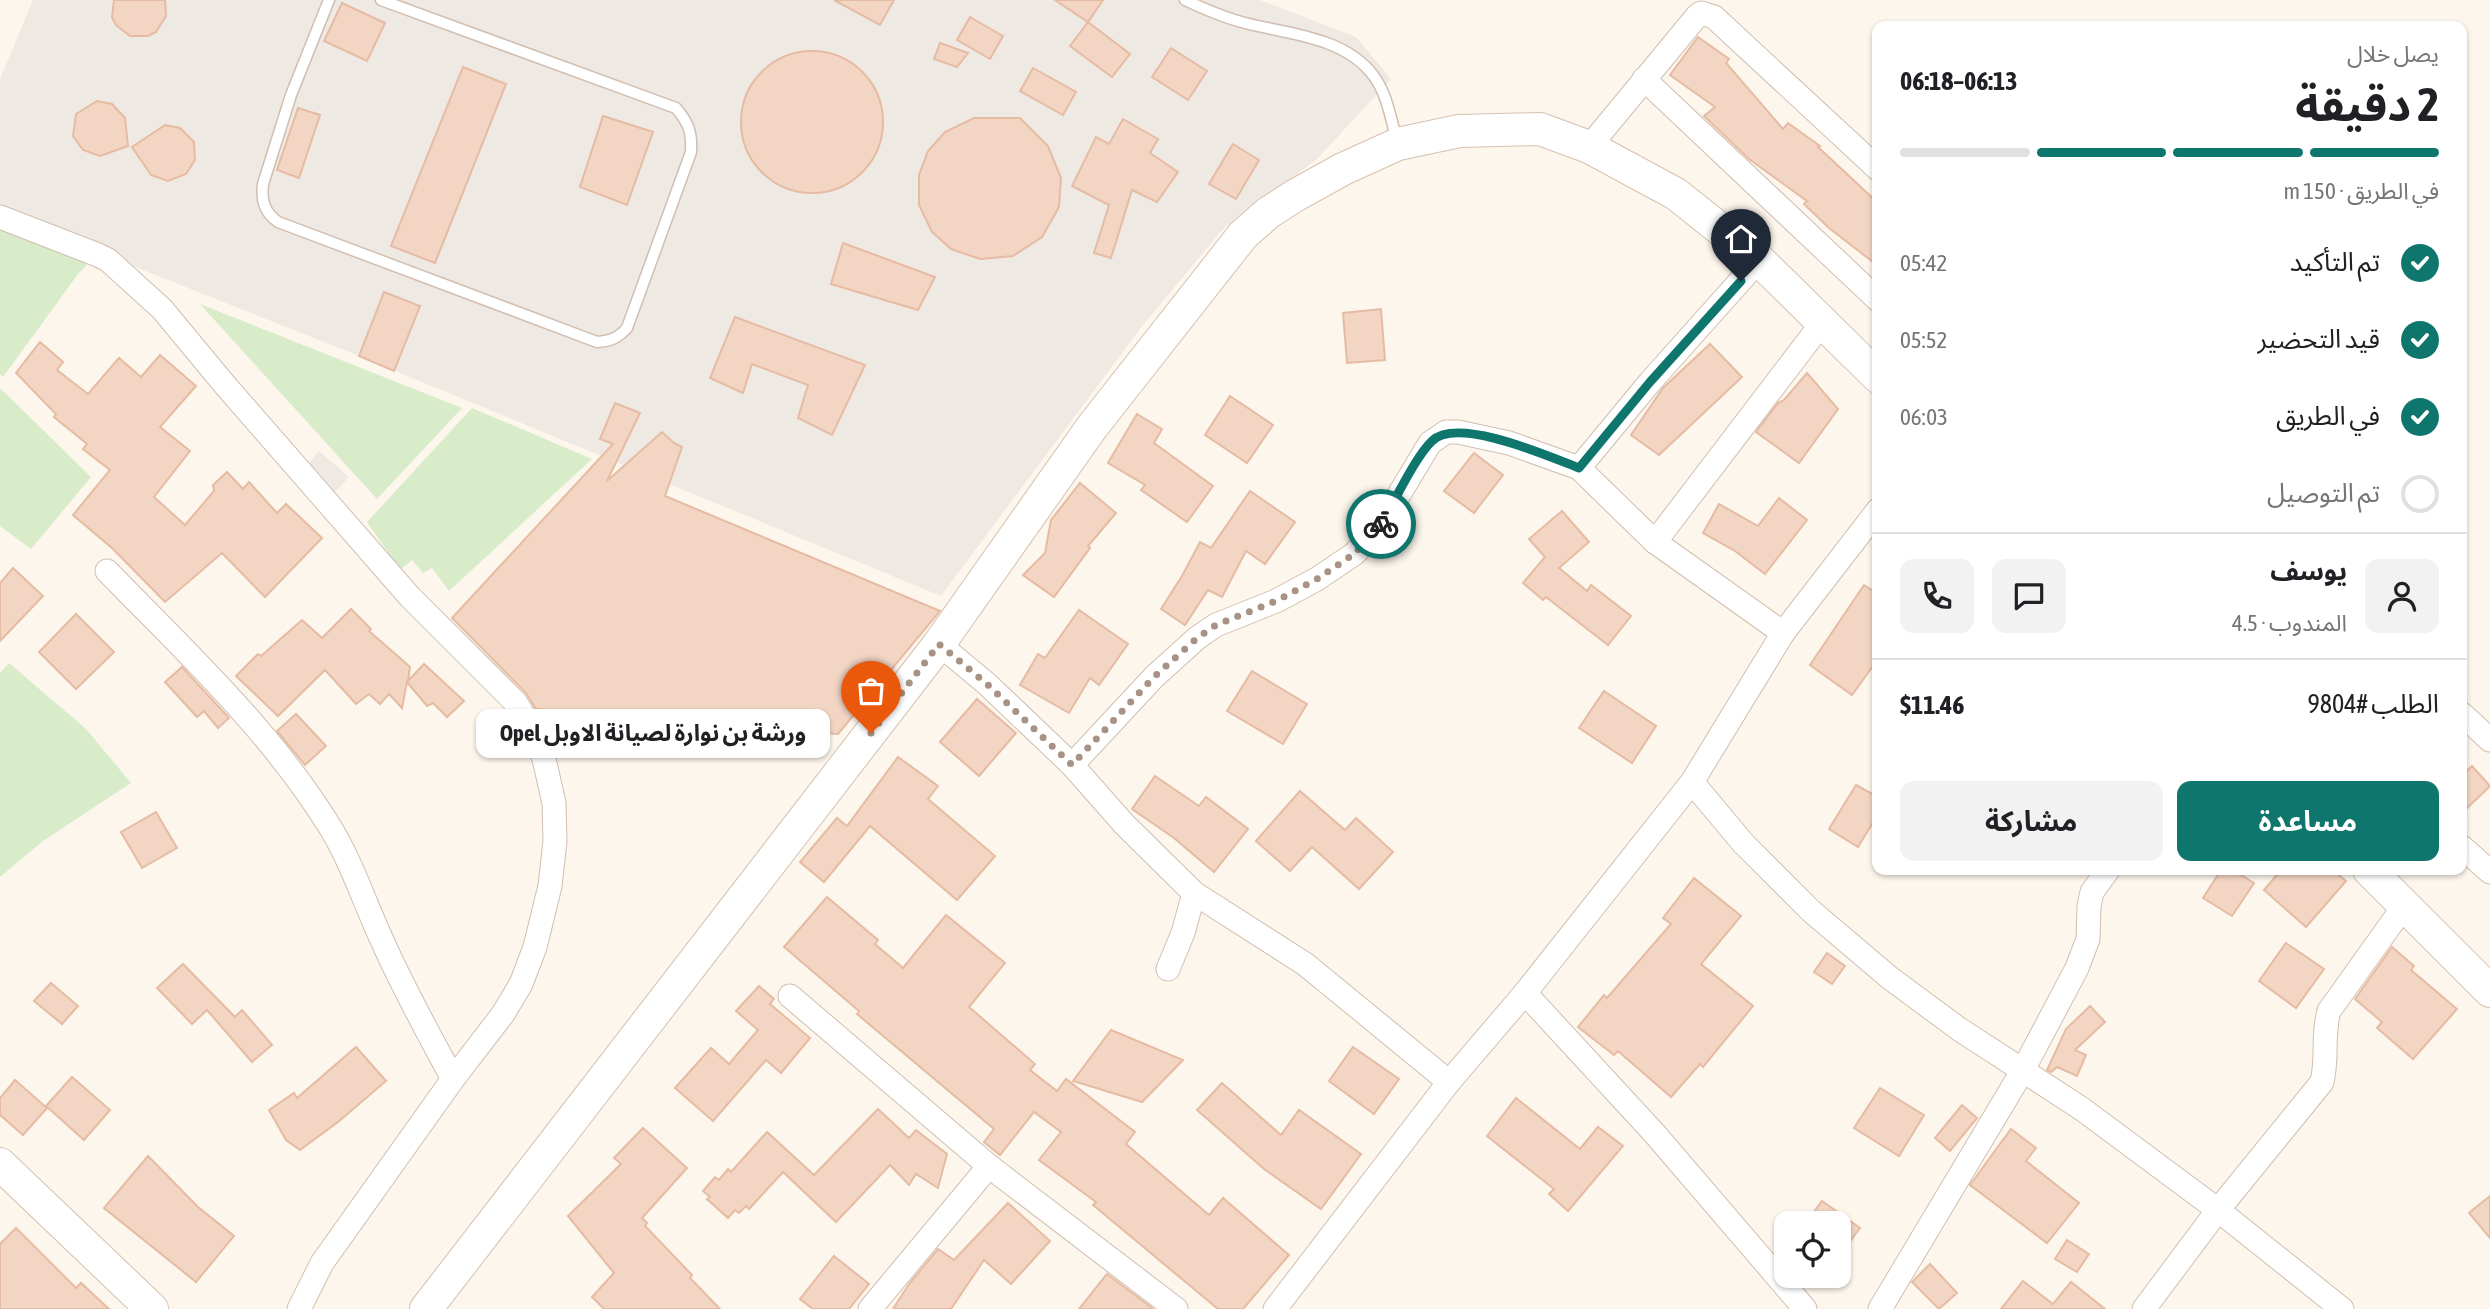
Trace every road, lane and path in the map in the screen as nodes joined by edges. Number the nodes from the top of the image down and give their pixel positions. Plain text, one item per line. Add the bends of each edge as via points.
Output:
1 (329, 0) edge
2 (380, 0) edge
3 (1185, 0) edge
4 (1644, 79) junction
5 (1398, 144) junction
6 (1590, 147) junction
7 (1872, 164) edge
8 (0, 217) edge
9 (1759, 260) junction
10 (1872, 294) edge
11 (1822, 323) junction
12 (1872, 371) edge
13 (1579, 468) junction
14 (1872, 518) edge
15 (1655, 542) junction
16 (107, 571) dead end
17 (1783, 633) junction
18 (939, 644) junction
19 (2467, 719) edge
20 (2490, 740) edge
21 (1072, 765) junction
22 (1692, 782) junction
23 (2467, 851) edge
24 (2490, 872) edge
25 (2104, 875) edge
26 (2374, 875) edge
27 (1194, 893) junction
28 (2404, 906) junction
29 (1168, 969) dead end
30 (2490, 991) edge
31 (1524, 993) junction
32 (790, 996) dead end
33 (2022, 1070) junction
34 (453, 1079) junction
35 (1449, 1082) junction
36 (0, 1164) edge
37 (989, 1166) junction
38 (2218, 1210) junction
39 (152, 1309) edge
40 (299, 1309) edge
41 (426, 1309) edge
42 (870, 1309) edge
43 (1176, 1309) edge
44 (1275, 1309) edge
45 (1805, 1309) edge
46 (1880, 1309) edge
47 (2144, 1309) edge
48 (2342, 1309) edge

1 - 2 lane via 291,95 263,184 270,216 597,342 619,337 627,328 691,152 687,120 676,108
3 - 5 lane via 1243,23 1292,33 1349,54 1375,77
4 - 6 street
4 - 7 street via 1696,16 1707,13
4 - 10 street
5 - 6 street via 1459,131 1540,129
5 - 18 street via 1296,195 1243,235 1092,427
6 - 9 street via 1676,194
8 - 34 street via 108,260 162,309 410,597 516,703 535,734 554,803 550,886 521,984
9 - 11 street
9 - 13 street
11 - 12 street
11 - 15 street
13 - 15 street
13 - 21 street via 1475,435 1446,432 1438,436 1379,528 1354,554 1276,601 1216,625 1197,638
14 - 17 street
15 - 17 street
16 - 34 street via 222,688 300,781 332,829 405,990
17 - 22 street
18 - 21 street
18 - 41 street
19 - 20 street
21 - 27 street
22 - 31 street
22 - 33 street via 1743,843 1811,911 1890,978
23 - 24 street
25 - 33 street via 2092,892 2084,954
26 - 28 street
27 - 29 street
27 - 35 street via 1305,964
28 - 30 street
28 - 38 street via 2329,1011 2322,1082
31 - 35 street
31 - 45 street via 1655,1134
32 - 37 street
33 - 38 street
33 - 46 street
34 - 40 street via 322,1263
35 - 44 street
36 - 39 street
37 - 42 street
37 - 43 street
38 - 47 street
38 - 48 street

